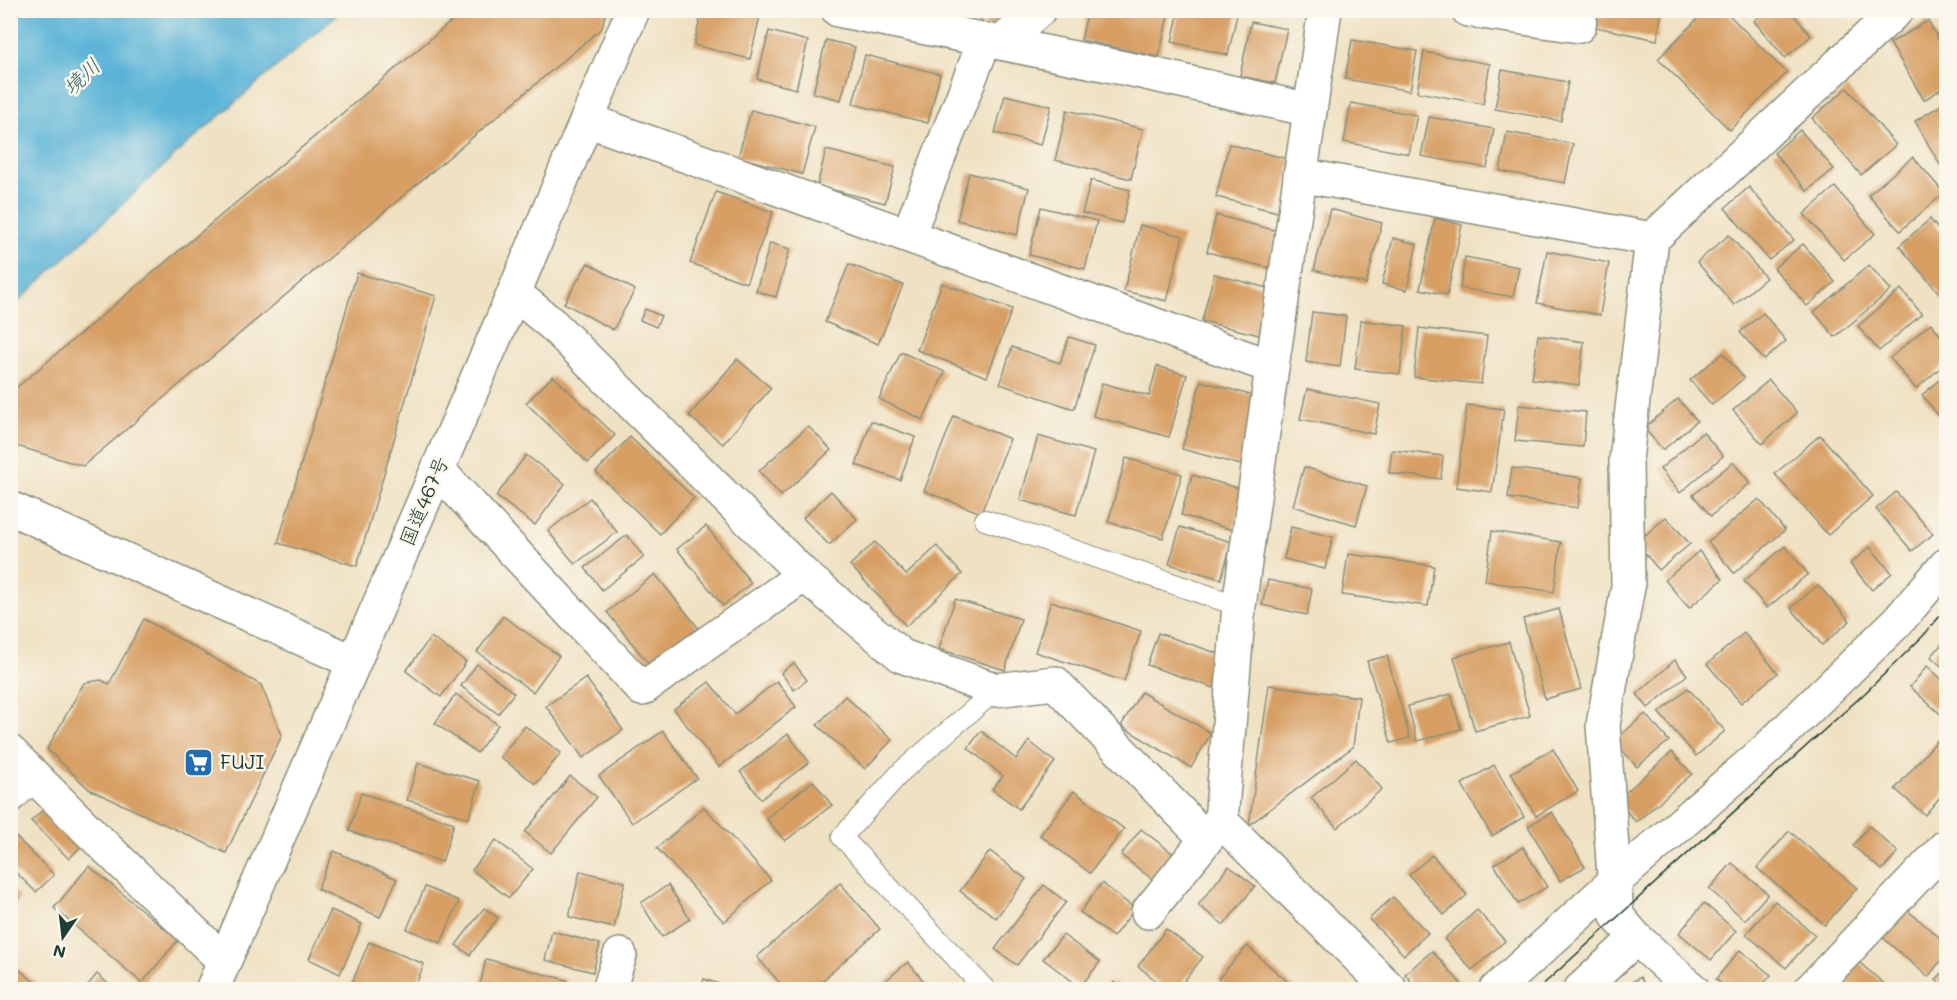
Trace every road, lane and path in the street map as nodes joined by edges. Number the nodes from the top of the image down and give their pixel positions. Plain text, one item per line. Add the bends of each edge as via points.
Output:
1 (633, 10) edge
2 (838, 10) edge
3 (1039, 10) edge
4 (1325, 10) edge
5 (1468, 10) edge
6 (1581, 10) edge
7 (1897, 10) edge
8 (993, 42) junction
9 (1310, 110) junction
10 (587, 120) junction
11 (1300, 175) junction
12 (908, 236) junction
13 (1652, 239) junction
14 (514, 293) junction
15 (1272, 367) junction
16 (438, 470) junction
17 (10, 508) edge
18 (986, 520) dead end
19 (1947, 565) edge
20 (804, 575) junction
21 (1239, 606) junction
22 (354, 662) junction
23 (996, 690) junction
24 (10, 752) edge
25 (37, 779) junction
26 (10, 805) edge
27 (1214, 830) junction
28 (1947, 846) edge
29 (1614, 882) junction
30 (1148, 912) dead end
31 (1635, 938) junction
32 (620, 955) dead end
33 (218, 975) edge
34 (609, 990) edge
35 (986, 990) edge
36 (1392, 990) edge
37 (1496, 990) edge
38 (1580, 990) edge
39 (1693, 990) edge
40 (1810, 990) edge

1 - 10 main road, 国道467号
2 - 8 main road
3 - 8 main road
4 - 9 main road
5 - 6 main road via 1579,27
7 - 13 main road
8 - 9 main road
8 - 12 main road
9 - 11 main road
10 - 12 main road
10 - 14 main road, 国道467号
11 - 13 main road
11 - 15 main road
12 - 15 main road
13 - 29 main road via 1626,460 1628,587 1603,725
14 - 16 main road, 国道467号
14 - 20 main road via 553,325
15 - 21 main road
16 - 20 main road via 642,689
16 - 22 main road, 国道467号
17 - 22 main road
18 - 21 lane
19 - 29 main road via 1898,621 1766,750
20 - 23 main road via 902,656
21 - 27 main road
22 - 33 main road, 国道467号
23 - 27 main road via 1055,683
23 - 35 lane via 902,771 842,837
24 - 25 main road
25 - 26 lane
25 - 33 main road
27 - 30 main road
27 - 36 main road
28 - 40 main road
29 - 31 main road via 1617,916
29 - 37 main road
31 - 38 main road
31 - 39 main road
32 - 34 main road

